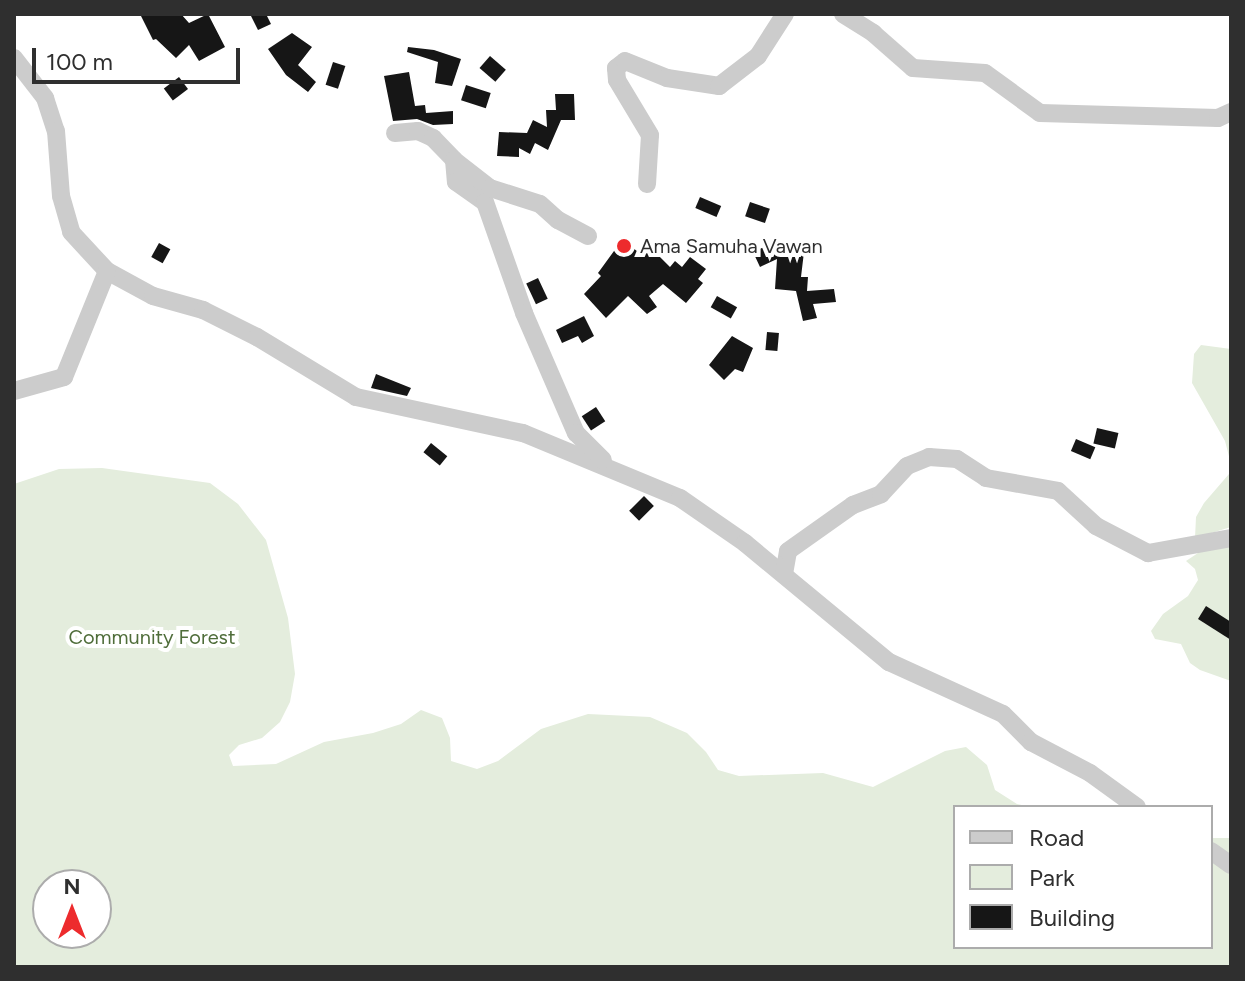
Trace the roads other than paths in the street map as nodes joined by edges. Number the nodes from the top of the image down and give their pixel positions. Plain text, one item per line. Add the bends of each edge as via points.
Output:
1 (785, 14) edge
2 (843, 14) edge
3 (14, 58) edge
4 (1231, 112) edge
5 (395, 133) dead end
6 (454, 160) junction
7 (647, 184) dead end
8 (588, 236) dead end
9 (107, 271) junction
10 (14, 391) edge
11 (611, 468) junction
12 (1231, 538) edge
13 (784, 574) junction
14 (1134, 805) edge
15 (1213, 852) edge
16 (1231, 865) edge

1 - 7 street via 758,56 719,86 667,78 625,61 616,68 617,80 650,135
2 - 4 street via 913,68 985,73 1040,113 1218,118
3 - 9 street via 45,98 56,131 61,196 71,232
5 - 6 street via 418,131
6 - 8 street via 490,188 540,204
6 - 11 street via 456,182 485,202 524,313 576,433
9 - 10 street via 64,377
9 - 11 street via 153,296 203,310 257,337 356,397 523,433
11 - 13 street via 680,498
12 - 13 street via 1148,553 1096,526 1058,491 986,478 957,459 929,457 907,466 881,494 853,505 788,551
13 - 14 street via 889,662 1003,714 1031,742 1090,773
15 - 16 street

